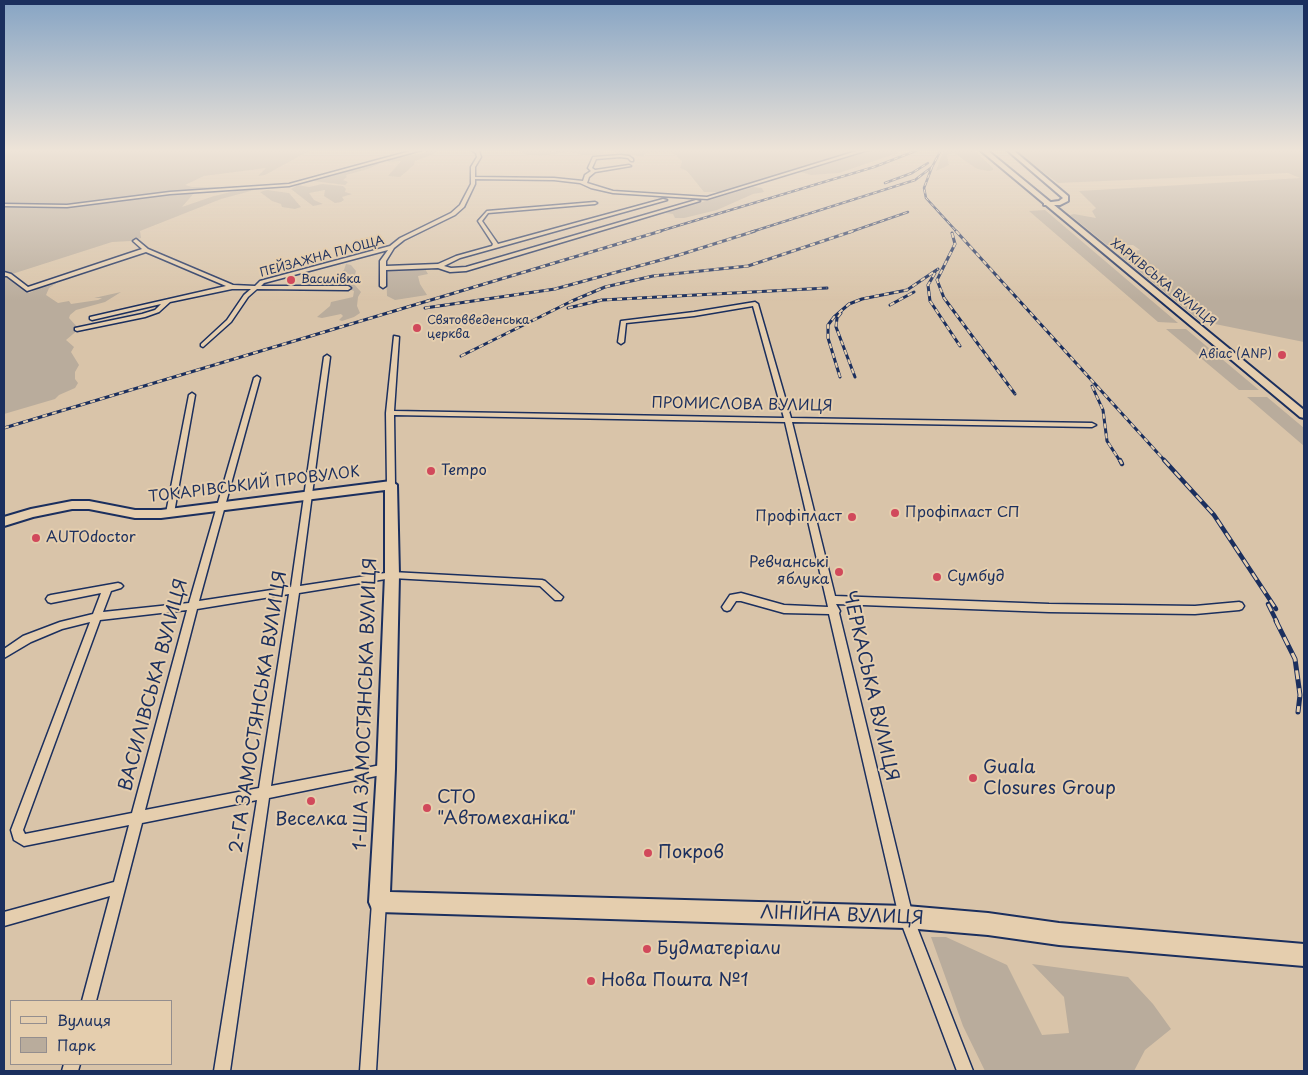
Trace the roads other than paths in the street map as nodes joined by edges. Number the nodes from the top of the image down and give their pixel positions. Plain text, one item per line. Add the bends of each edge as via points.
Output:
1 (113, 200) edge
2 (465, 200) edge
3 (665, 200) edge
4 (700, 200) edge
5 (1042, 200) edge
6 (1066, 200) edge
7 (595, 203) dead end
8 (1046, 204) junction
9 (4, 205) edge
10 (136, 241) dead end
11 (392, 247) junction
12 (494, 247) junction
13 (146, 250) junction
14 (438, 266) junction
15 (383, 268) junction
16 (4, 274) edge
17 (262, 282) junction
18 (383, 286) dead end
19 (232, 287) junction
20 (244, 287) junction
21 (254, 288) junction
22 (348, 288) dead end
23 (170, 300) junction
24 (92, 318) dead end
25 (77, 329) dead end
26 (396, 337) dead end
27 (621, 342) dead end
28 (203, 345) dead end
29 (328, 357) dead end
30 (257, 378) dead end
31 (192, 395) dead end
32 (390, 413) junction
33 (1304, 415) edge
34 (788, 420) junction
35 (1092, 425) dead end
36 (391, 485) junction
37 (307, 496) junction
38 (222, 507) junction
39 (170, 513) junction
40 (4, 522) edge
41 (392, 574) junction
42 (295, 589) junction
43 (558, 597) dead end
44 (51, 598) dead end
45 (833, 605) junction
46 (193, 606) junction
47 (1239, 606) dead end
48 (727, 607) dead end
49 (96, 617) junction
50 (4, 654) edge
51 (386, 769) junction
52 (264, 794) junction
53 (139, 818) junction
54 (120, 886) junction
55 (378, 902) junction
56 (906, 917) junction
57 (4, 919) edge
58 (1304, 955) edge
59 (89, 1000) edge
60 (222, 1071) edge
61 (368, 1071) edge
62 (965, 1071) edge

1 - 9 street via 67,206
2 - 11 street via 453,214
3 - 12 street
4 - 14 street via 466,269 450,270
5 - 8 main road, ХАРКІВСЬКА ВУЛИЦЯ
6 - 8 street
7 - 12 street via 487,212 480,221 496,244
8 - 33 main road, ХАРКІВСЬКА ВУЛИЦЯ
10 - 13 street
11 - 15 street, ПЕЙЗАЖНА ПЛОЩА via 383,261
11 - 17 street, ПЕЙЗАЖНА ПЛОЩА
12 - 14 street
13 - 16 street via 27,289
13 - 19 street
14 - 15 street
15 - 18 street, ПЕЙЗАЖНА ПЛОЩА
17 - 20 street
17 - 21 street, ПЕЙЗАЖНА ПЛОЩА
19 - 20 street
19 - 23 street
20 - 21 street
21 - 22 street, ПЕЙЗАЖНА ПЛОЩА
21 - 28 street via 229,321
23 - 24 street
23 - 25 street via 143,316
26 - 32 street, 1-ША ЗАМОСТЯНСЬКА ВУЛИЦЯ
27 - 34 street, ЧЕРКАСЬКА ВУЛИЦЯ via 623,322 755,304
29 - 37 street, 2-ГА ЗАМОСТЯНСЬКА ВУЛИЦЯ
30 - 38 street, ВАСИЛІВСЬКА ВУЛИЦЯ
31 - 39 street
32 - 34 street, ПРОМИСЛОВА ВУЛИЦЯ
32 - 36 street, 1-ША ЗАМОСТЯНСЬКА ВУЛИЦЯ
34 - 35 street, ПРОМИСЛОВА ВУЛИЦЯ
34 - 45 street, ЧЕРКАСЬКА ВУЛИЦЯ
36 - 37 main road, ТОКАРІВСЬКИЙ ПРОВУЛОК
36 - 41 main road, 1-ША ЗАМОСТЯНСЬКА ВУЛИЦЯ
37 - 38 main road, ТОКАРІВСЬКИЙ ПРОВУЛОК
37 - 42 street, 2-ГА ЗАМОСТЯНСЬКА ВУЛИЦЯ
38 - 39 main road, ТОКАРІВСЬКИЙ ПРОВУЛОК
38 - 46 street, ВАСИЛІВСЬКА ВУЛИЦЯ
39 - 40 main road, ТОКАРІВСЬКИЙ ПРОВУЛОК via 135,514 72,505
41 - 42 street
41 - 43 street via 542,583
41 - 51 main road, 1-ША ЗАМОСТЯНСЬКА ВУЛИЦЯ
42 - 46 street
42 - 52 street, 2-ГА ЗАМОСТЯНСЬКА ВУЛИЦЯ
44 - 49 street via 112,588
45 - 47 street via 1156,610
45 - 48 street via 784,609 742,597 734,598
45 - 56 street, ЧЕРКАСЬКА ВУЛИЦЯ
46 - 49 street
46 - 53 street, ВАСИЛІВСЬКА ВУЛИЦЯ
49 - 50 street via 60,626 28,639
49 - 53 street via 16,830 24,840
51 - 52 street
51 - 55 main road, 1-ША ЗАМОСТЯНСЬКА ВУЛИЦЯ
52 - 53 street
52 - 60 street, 2-ГА ЗАМОСТЯНСЬКА ВУЛИЦЯ
53 - 54 street, ВАСИЛІВСЬКА ВУЛИЦЯ
54 - 57 street
54 - 59 street, ВАСИЛІВСЬКА ВУЛИЦЯ
55 - 56 main road, ЛІНІЙНА ВУЛИЦЯ
55 - 61 street, 1-ША ЗАМОСТЯНСЬКА ВУЛИЦЯ
56 - 58 main road, ЛІНІЙНА ВУЛИЦЯ
56 - 62 street, ЧЕРКАСЬКА ВУЛИЦЯ

